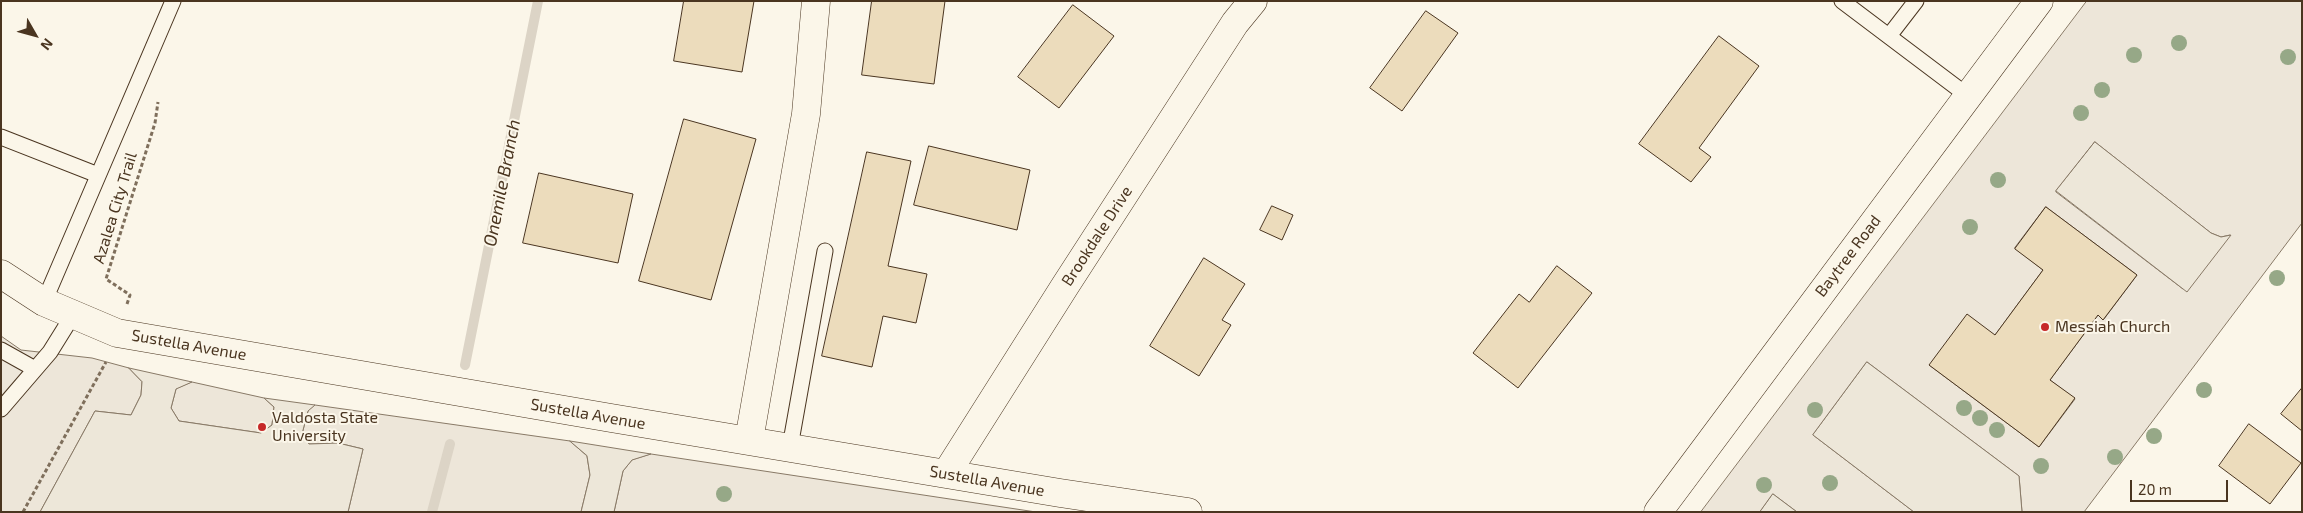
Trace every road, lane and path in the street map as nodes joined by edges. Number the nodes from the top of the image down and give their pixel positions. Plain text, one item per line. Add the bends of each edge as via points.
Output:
1 (173, 1) edge
2 (816, 1) edge
3 (1252, 1) edge
4 (1842, 1) edge
5 (1916, 1) edge
6 (2039, 1) edge
7 (1236, 12) edge
8 (1889, 36) junction
9 (160, 94) dead end
10 (1968, 96) junction
11 (1, 137) edge
12 (98, 175) junction
13 (825, 251) dead end
14 (1, 274) edge
15 (44, 302) junction
16 (73, 315) junction
17 (117, 333) junction
18 (1, 350) edge
19 (35, 369) junction
20 (1, 409) edge
21 (749, 440) junction
22 (790, 447) junction
23 (946, 474) junction
24 (23, 512) edge
25 (1188, 512) edge
26 (1658, 512) edge

1 - 12 lane
2 - 21 street via 806,114
3 - 7 street, Brookdale Drive
4 - 8 lane
5 - 8 lane
6 - 10 street, Baytree Road
7 - 23 street, Brookdale Drive
8 - 10 lane
9 - 17 path, Azalea City Trail via 155,123 106,279 130,295
10 - 26 street, Baytree Road
11 - 12 lane
12 - 15 lane
13 - 22 lane
14 - 15 street, Sustella Avenue
15 - 16 street, Sustella Avenue
16 - 17 street, Sustella Avenue
16 - 19 lane
17 - 21 street, Sustella Avenue
17 - 24 path, Azalea City Trail via 104,368
18 - 19 lane
19 - 20 lane
21 - 22 street, Sustella Avenue
22 - 23 street, Sustella Avenue
23 - 25 street, Sustella Avenue

